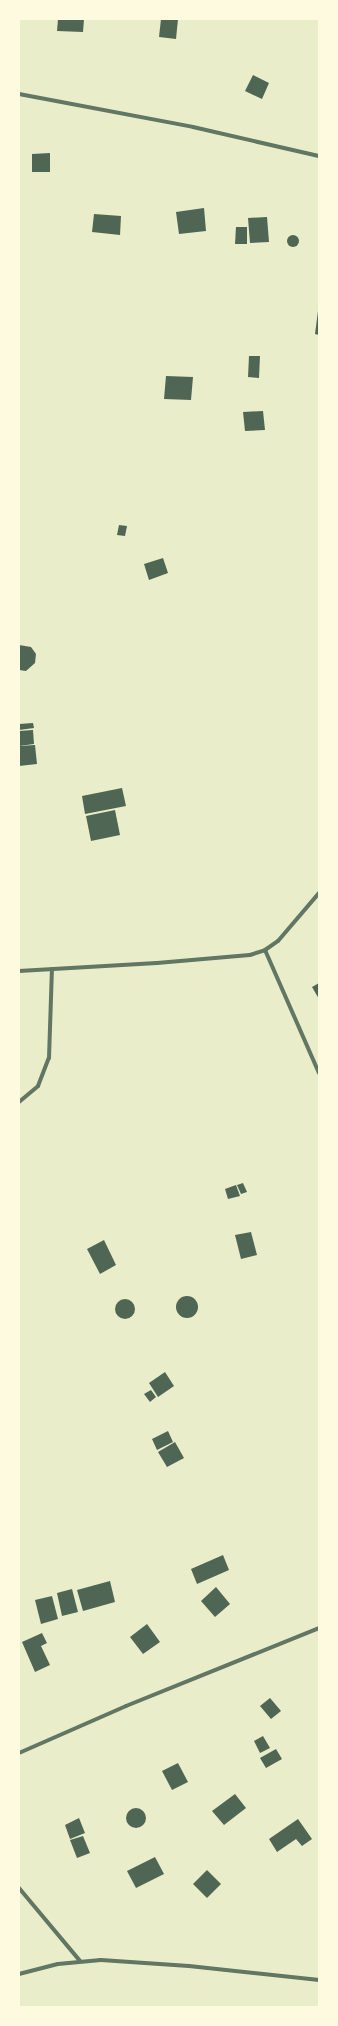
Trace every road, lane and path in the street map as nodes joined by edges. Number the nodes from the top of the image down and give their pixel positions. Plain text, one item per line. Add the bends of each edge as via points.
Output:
1 (19, 94) edge
2 (319, 156) edge
3 (319, 893) edge
4 (265, 950) junction
5 (52, 969) junction
6 (19, 971) edge
7 (319, 1073) edge
8 (19, 1102) edge
9 (319, 1628) edge
10 (19, 1753) edge
11 (19, 1888) edge
12 (80, 1961) junction
13 (19, 1974) edge
14 (319, 1980) edge

1 - 2 street via 193,127
3 - 4 street via 278,941
4 - 5 street via 250,955
4 - 7 street
5 - 6 street
5 - 8 street via 49,1058 38,1086
9 - 10 street via 126,1706
11 - 12 street
12 - 13 street
12 - 14 street via 189,1966

